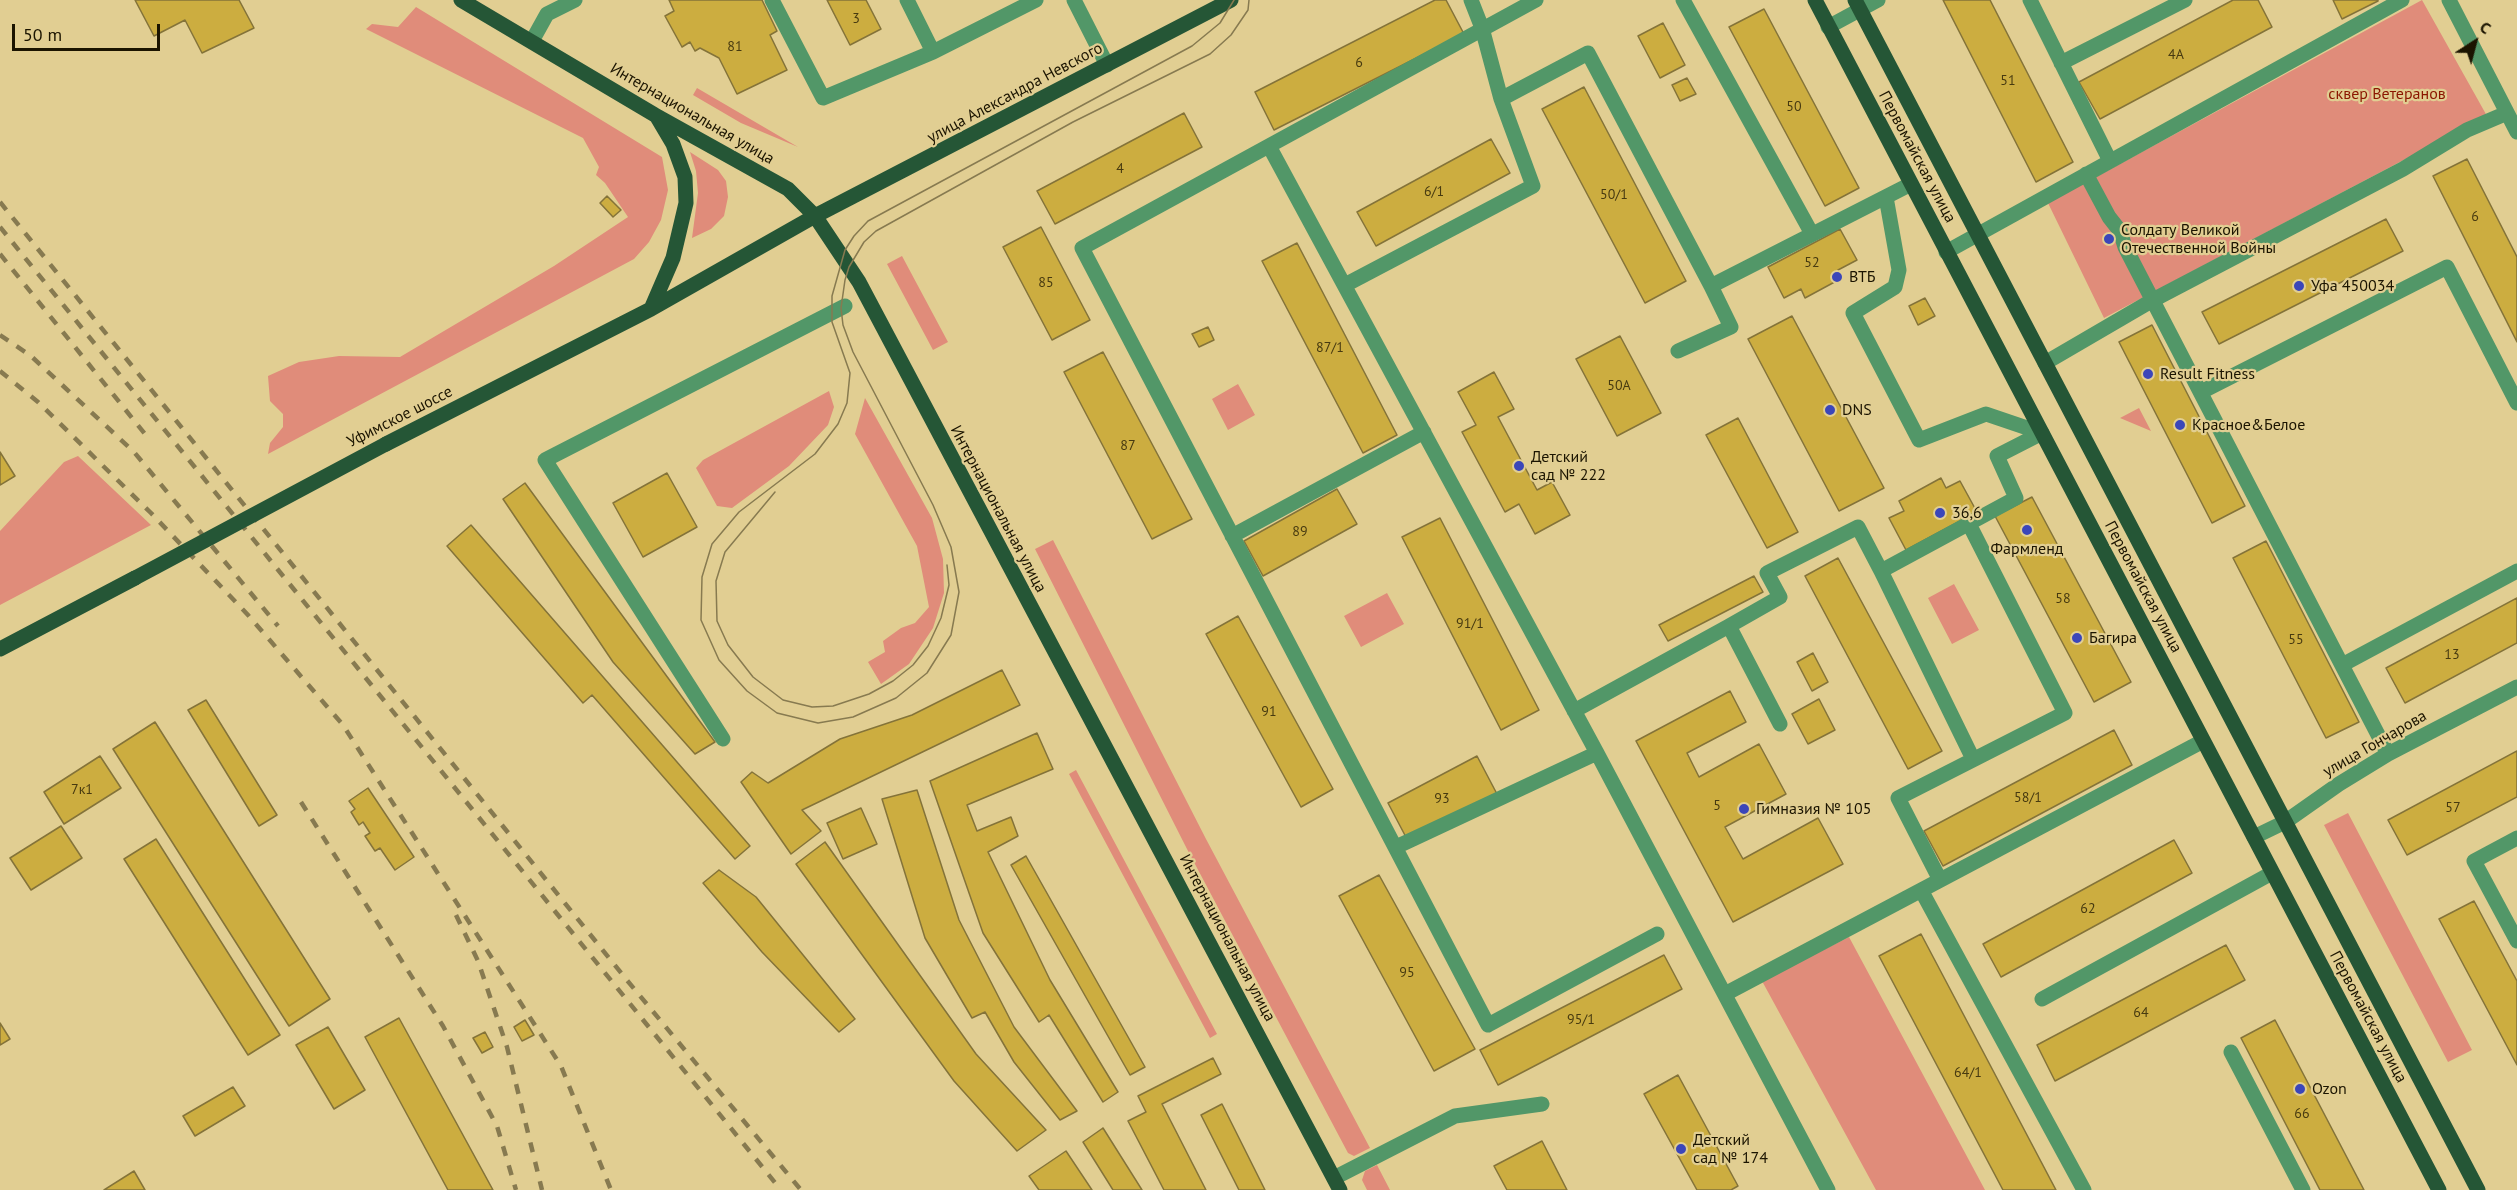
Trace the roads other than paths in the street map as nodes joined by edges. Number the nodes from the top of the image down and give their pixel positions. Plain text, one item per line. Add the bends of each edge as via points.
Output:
1 (460, 0) edge
2 (575, 0) edge
3 (772, 0) edge
4 (907, 0) edge
5 (1036, 0) edge
6 (1074, 0) edge
7 (1231, 0) edge
8 (1471, 0) edge
9 (1536, 0) edge
10 (1683, 0) edge
11 (1815, 0) edge
12 (1878, 0) edge
13 (2030, 0) edge
14 (2186, 0) edge
15 (2402, 0) edge
16 (2449, 0) edge
17 (1857, 5) edge
18 (1828, 27) junction
19 (1482, 28) junction
20 (532, 41) junction
21 (933, 52) junction
22 (2061, 63) junction
23 (1107, 65) junction
24 (1502, 99) junction
25 (2507, 113) junction
26 (655, 115) junction
27 (2517, 132) edge
28 (1269, 146) junction
29 (2110, 161) junction
30 (2086, 174) junction
31 (1911, 184) junction
32 (1886, 197) junction
33 (815, 216) junction
34 (1812, 234) junction
35 (1978, 235) junction
36 (1946, 252) junction
37 (1345, 285) junction
38 (1711, 286) junction
39 (2153, 300) junction
40 (845, 306) dead end
41 (651, 309) junction
42 (1678, 351) dead end
43 (2045, 363) junction
44 (2513, 385) edge
45 (2201, 392) junction
46 (2517, 403) edge
47 (1424, 432) junction
48 (2042, 433) junction
49 (1969, 524) junction
50 (1232, 536) junction
51 (1881, 571) junction
52 (2517, 571) edge
53 (1729, 626) junction
54 (0, 649) edge
55 (2342, 665) junction
56 (2517, 687) edge
57 (1574, 711) junction
58 (1780, 724) dead end
59 (723, 739) dead end
60 (2203, 741) junction
61 (1597, 753) junction
62 (2388, 754) junction
63 (1973, 759) junction
64 (2285, 822) junction
65 (2254, 837) junction
66 (2517, 838) edge
67 (1396, 847) junction
68 (2272, 873) junction
69 (1940, 880) junction
70 (1921, 890) junction
71 (1657, 934) dead end
72 (2517, 941) edge
73 (1725, 994) junction
74 (2042, 999) dead end
75 (2231, 1052) dead end
76 (1542, 1104) dead end
77 (1337, 1184) edge
78 (1828, 1190) edge
79 (2084, 1190) edge
80 (2303, 1190) edge
81 (2439, 1190) edge
82 (2478, 1190) edge

1 - 20 main road, Интернациональная улица
2 - 20 street via 547,14
3 - 21 street via 824,98
4 - 21 street
5 - 21 street
6 - 23 street
7 - 23 main road, улица Александра Невского
8 - 19 street
9 - 19 street
10 - 34 street
11 - 18 main road, Первомайская улица
12 - 17 street
13 - 22 street
14 - 22 street
15 - 29 street
16 - 25 street
17 - 18 street
17 - 35 main road, Первомайская улица
18 - 31 main road, Первомайская улица
19 - 24 street
19 - 28 street
20 - 26 main road, Интернациональная улица
22 - 29 street
23 - 33 main road, улица Александра Невского
24 - 37 street via 1533,186
24 - 38 street via 1588,53
25 - 27 street
25 - 39 street via 2467,130 2403,169
26 - 33 main road, Интернациональная улица via 788,189
26 - 41 main road via 673,144 685,177 686,203 673,258
28 - 37 street
28 - 50 street via 1082,248
29 - 30 street
30 - 35 street
30 - 39 street via 2120,231
31 - 32 street
31 - 36 main road, Первомайская улица
32 - 34 street
32 - 48 street via 1899,270 1895,287 1853,313 1919,440 1986,414
33 - 41 main road, Уфимское шоссе
33 - 77 main road, Интернациональная улица via 859,282
34 - 38 street
35 - 36 street
35 - 43 main road, Первомайская улица
36 - 48 main road, Первомайская улица
37 - 47 street
38 - 42 street via 1731,327
39 - 43 street
39 - 45 street
40 - 59 street via 545,459
41 - 54 main road, Уфимское шоссе, bridge via 386,444
43 - 64 main road, Первомайская улица
44 - 45 street via 2447,267
44 - 46 street
45 - 55 street
47 - 50 street
47 - 57 street
48 - 49 street via 1997,456 2016,498
48 - 60 main road, Первомайская улица
49 - 51 street
49 - 63 street via 2065,712
50 - 67 street
51 - 53 street via 1858,527 1767,573 1780,597
51 - 63 street
52 - 55 street
53 - 57 street
53 - 58 street
55 - 62 street
56 - 62 street, улица Гончарова
57 - 61 street
60 - 65 main road, Первомайская улица
60 - 69 street
61 - 67 street
61 - 73 street
62 - 64 street, улица Гончарова
63 - 69 street via 1898,798
64 - 65 street, улица Гончарова
64 - 82 main road, Первомайская улица
65 - 68 main road, Первомайская улица
66 - 72 street via 2474,861
67 - 71 street via 1488,1025
68 - 74 street
68 - 81 main road, Первомайская улица
69 - 70 street
70 - 73 street
70 - 79 street
73 - 78 street
75 - 80 street
76 - 77 street via 1455,1116

